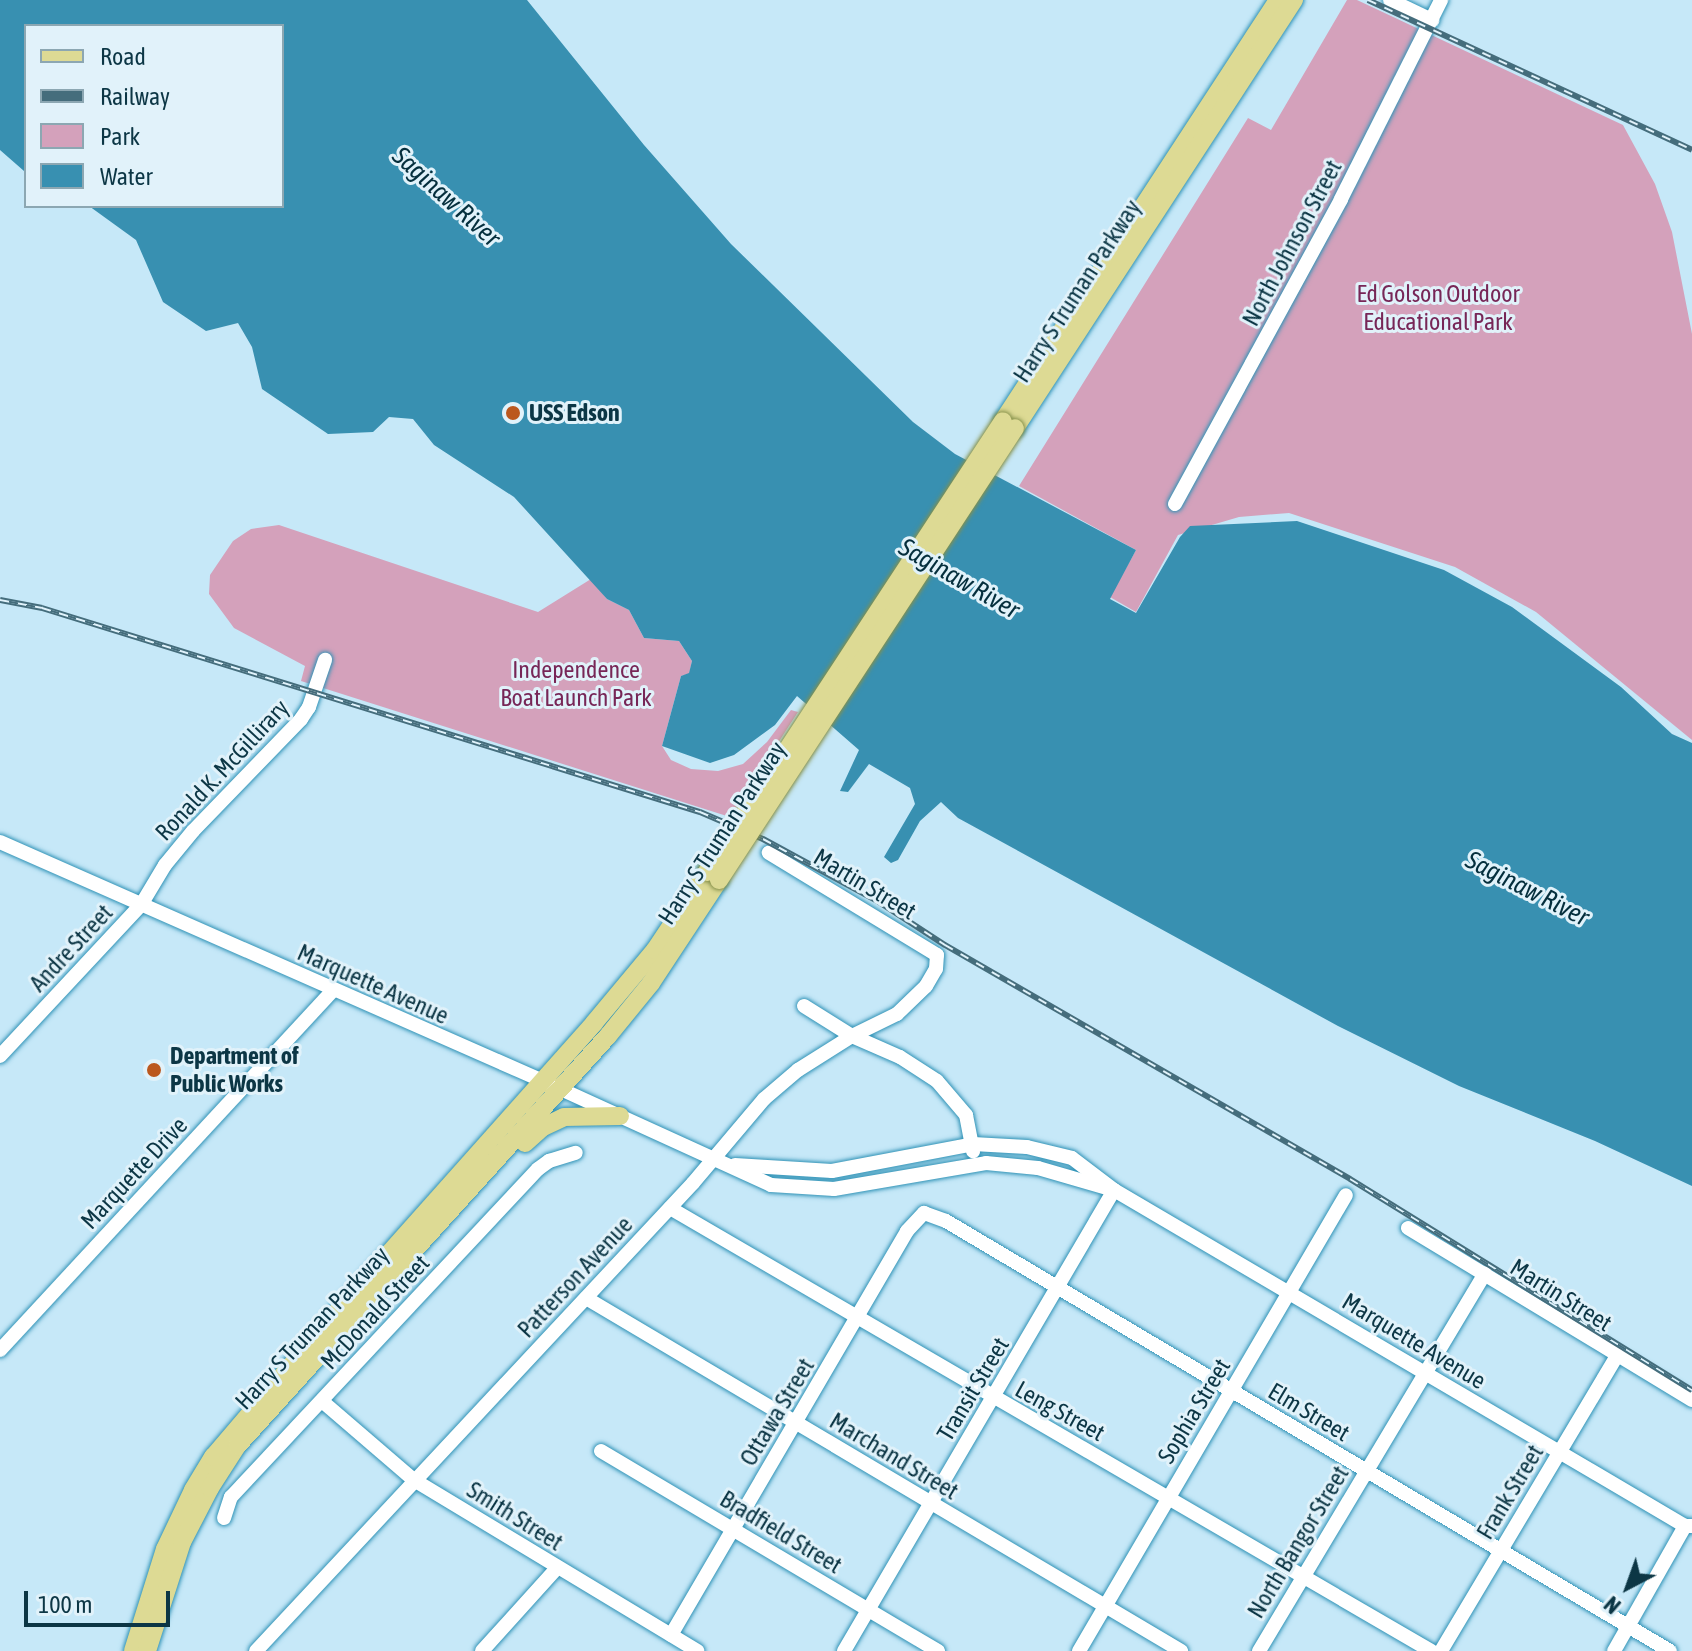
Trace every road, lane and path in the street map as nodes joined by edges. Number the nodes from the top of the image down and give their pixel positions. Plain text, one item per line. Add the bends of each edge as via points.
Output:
1 (1390, 0) edge
2 (1441, 0) edge
3 (1284, 2) edge
4 (1432, 20) junction
5 (1175, 504) dead end
6 (325, 660) dead end
7 (0, 842) edge
8 (769, 853) dead end
9 (713, 876) junction
10 (141, 905) junction
11 (937, 955) joint
12 (332, 991) junction
13 (804, 1006) dead end
14 (852, 1036) junction
15 (0, 1056) edge
16 (543, 1081) junction
17 (560, 1089) junction
18 (620, 1116) junction
19 (973, 1144) junction
20 (576, 1153) dead end
21 (722, 1162) junction
22 (974, 1164) junction
23 (491, 1168) junction
24 (1114, 1190) junction
25 (1346, 1195) dead end
26 (670, 1208) junction
27 (924, 1213) joint
28 (1408, 1228) dead end
29 (1485, 1274) junction
30 (1058, 1288) junction
31 (1289, 1292) junction
32 (586, 1298) junction
33 (858, 1319) junction
34 (0, 1350) edge
35 (1617, 1356) junction
36 (1423, 1372) junction
37 (1232, 1392) junction
38 (993, 1399) junction
39 (1692, 1400) edge
40 (322, 1401) junction
41 (796, 1423) junction
42 (601, 1451) dead end
43 (1559, 1453) junction
44 (1366, 1471) junction
45 (414, 1480) junction
46 (1169, 1496) junction
47 (931, 1503) junction
48 (224, 1518) dead end
49 (1688, 1526) edge
50 (733, 1528) junction
51 (1501, 1550) junction
52 (557, 1568) junction
53 (1304, 1575) junction
54 (1105, 1606) junction
55 (868, 1610) junction
56 (1629, 1626) junction
57 (671, 1635) junction
58 (133, 1651) edge
59 (147, 1651) edge
60 (256, 1651) edge
61 (482, 1651) edge
62 (697, 1651) edge
63 (844, 1651) edge
64 (938, 1651) edge
65 (1079, 1651) edge
66 (1181, 1651) edge
67 (1259, 1651) edge
68 (1431, 1651) edge
69 (1441, 1651) edge
70 (1614, 1651) edge
71 (1670, 1651) edge

1 - 4 street
2 - 4 street, North Johnson Street
3 - 9 main road, Harry S Truman Parkway, bridge
4 - 5 street, North Johnson Street
6 - 10 street, Ronald K. McGillirary via 301,719 193,831
7 - 10 street, Marquette Avenue
8 - 11 street, Martin Street
9 - 16 main road, Harry S Truman Parkway
9 - 17 main road, Harry S Truman Parkway via 651,983
10 - 12 street, Marquette Avenue
10 - 15 street, Andre Street
11 - 14 street, Patterson Avenue via 936,969 913,1001
12 - 16 street, Marquette Avenue
12 - 34 street, Marquette Drive
13 - 14 street
14 - 19 street via 937,1081 966,1115
14 - 21 street, Patterson Avenue via 764,1099
16 - 17 street, Marquette Avenue
16 - 58 main road, Harry S Truman Parkway via 213,1457 165,1549
17 - 18 street, Marquette Avenue
17 - 23 main road, Harry S Truman Parkway
18 - 21 street, Marquette Avenue
18 - 23 main road via 573,1115 554,1121
19 - 21 street, Marquette Avenue via 832,1171
19 - 22 street
19 - 24 street, Marquette Avenue via 1027,1147 1072,1158
20 - 40 street, McDonald Street via 538,1169
21 - 22 street, Marquette Avenue via 771,1185 817,1190
21 - 26 street, Patterson Avenue
22 - 24 street, Marquette Avenue via 1038,1168
23 - 59 main road, Harry S Truman Parkway via 237,1446 182,1542
24 - 30 street, Transit Street
24 - 31 street, Marquette Avenue
25 - 31 street, Sophia Street
26 - 32 street, Patterson Avenue
26 - 33 street, Leng Street
27 - 30 street, Elm Street
27 - 33 street, Ottawa Street via 907,1231
28 - 29 street, Martin Street
29 - 35 street, Martin Street
29 - 36 street, North Bangor Street
30 - 37 street, Elm Street
30 - 38 street, Transit Street
31 - 36 street, Marquette Avenue
31 - 37 street, Sophia Street
32 - 41 street, Marchand Street
32 - 45 street, Patterson Avenue
33 - 38 street, Leng Street
33 - 41 street, Ottawa Street
35 - 39 street, Martin Street
35 - 43 street, Frank Street
36 - 43 street, Marquette Avenue
36 - 44 street, North Bangor Street
37 - 44 street, Elm Street
37 - 46 street, Sophia Street
38 - 46 street, Leng Street
38 - 47 street, Transit Street
40 - 45 street, Smith Street
40 - 48 street, McDonald Street via 231,1497
41 - 47 street, Marchand Street
41 - 50 street, Ottawa Street
42 - 50 street, Bradfield Street
43 - 49 street, Marquette Avenue
43 - 51 street, Frank Street
44 - 51 street, Elm Street
44 - 53 street, North Bangor Street
45 - 52 street, Smith Street
45 - 60 street, Patterson Avenue
46 - 53 street, Leng Street
46 - 54 street, Sophia Street
47 - 54 street, Marchand Street
47 - 55 street, Transit Street
49 - 56 street
50 - 55 street, Bradfield Street
50 - 57 street, Ottawa Street
51 - 56 street, Elm Street
51 - 69 street, Frank Street
52 - 57 street, Smith Street
52 - 61 street
53 - 67 street, North Bangor Street
53 - 68 street, Leng Street
54 - 65 street, Sophia Street
54 - 66 street, Marchand Street
55 - 63 street, Transit Street
55 - 64 street, Bradfield Street
56 - 70 street
56 - 71 street, Elm Street
57 - 62 street, Smith Street

